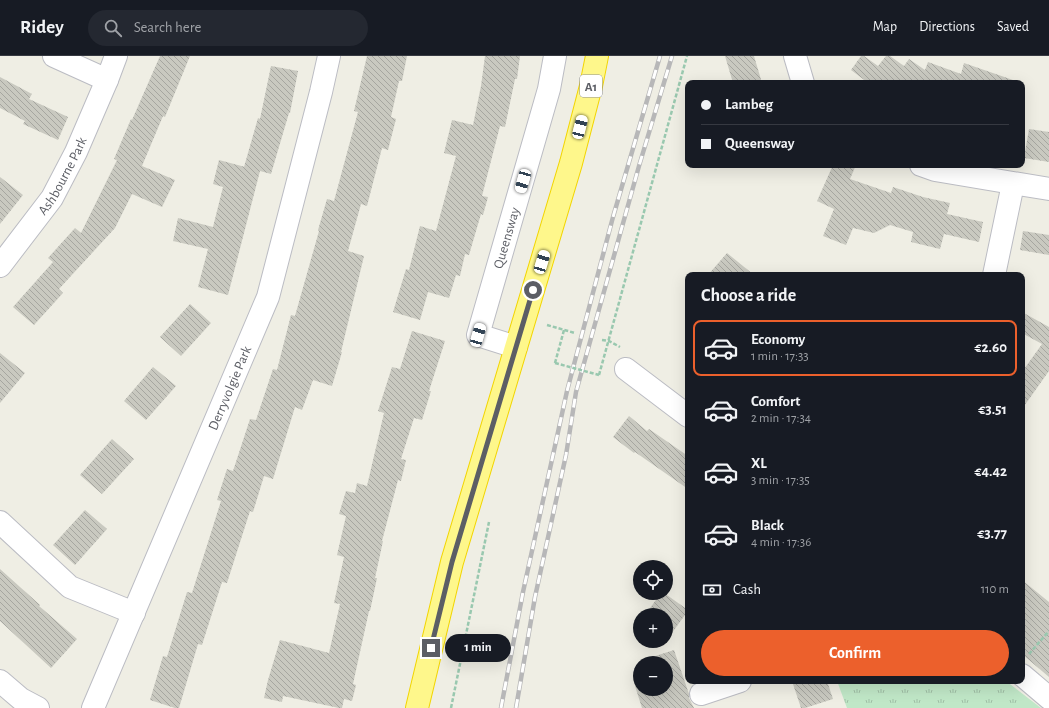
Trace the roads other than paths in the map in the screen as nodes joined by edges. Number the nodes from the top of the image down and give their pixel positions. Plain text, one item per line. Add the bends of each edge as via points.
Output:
1 (54, 56) edge
2 (116, 56) edge
3 (329, 56) edge
4 (555, 56) edge
5 (597, 56) edge
6 (795, 56) edge
7 (107, 80) junction
8 (802, 80) edge
9 (929, 168) edge
10 (1012, 184) junction
11 (1049, 190) edge
12 (1, 263) edge
13 (995, 272) edge
14 (516, 347) junction
15 (626, 369) dead end
16 (685, 414) edge
17 (0, 522) edge
18 (134, 613) junction
19 (1025, 678) edge
20 (0, 681) edge
21 (731, 684) edge
22 (701, 694) dead end
23 (1049, 698) edge
24 (418, 707) edge
25 (38, 708) edge
26 (93, 708) edge

1 - 7 street
2 - 7 street, Ashbourne Park
3 - 18 street, Derryvolgie Park via 268,297
4 - 14 street, Queensway via 549,89 478,335
5 - 14 highway, A1 via 571,163
6 - 8 street
7 - 12 street, Ashbourne Park via 76,152 52,198
9 - 10 street
10 - 11 street
10 - 13 street
14 - 24 highway, A1 via 452,562
15 - 16 street
17 - 18 street via 70,587
18 - 26 street, Derryvolgie Park
19 - 23 street
20 - 25 street via 21,699
21 - 22 street

